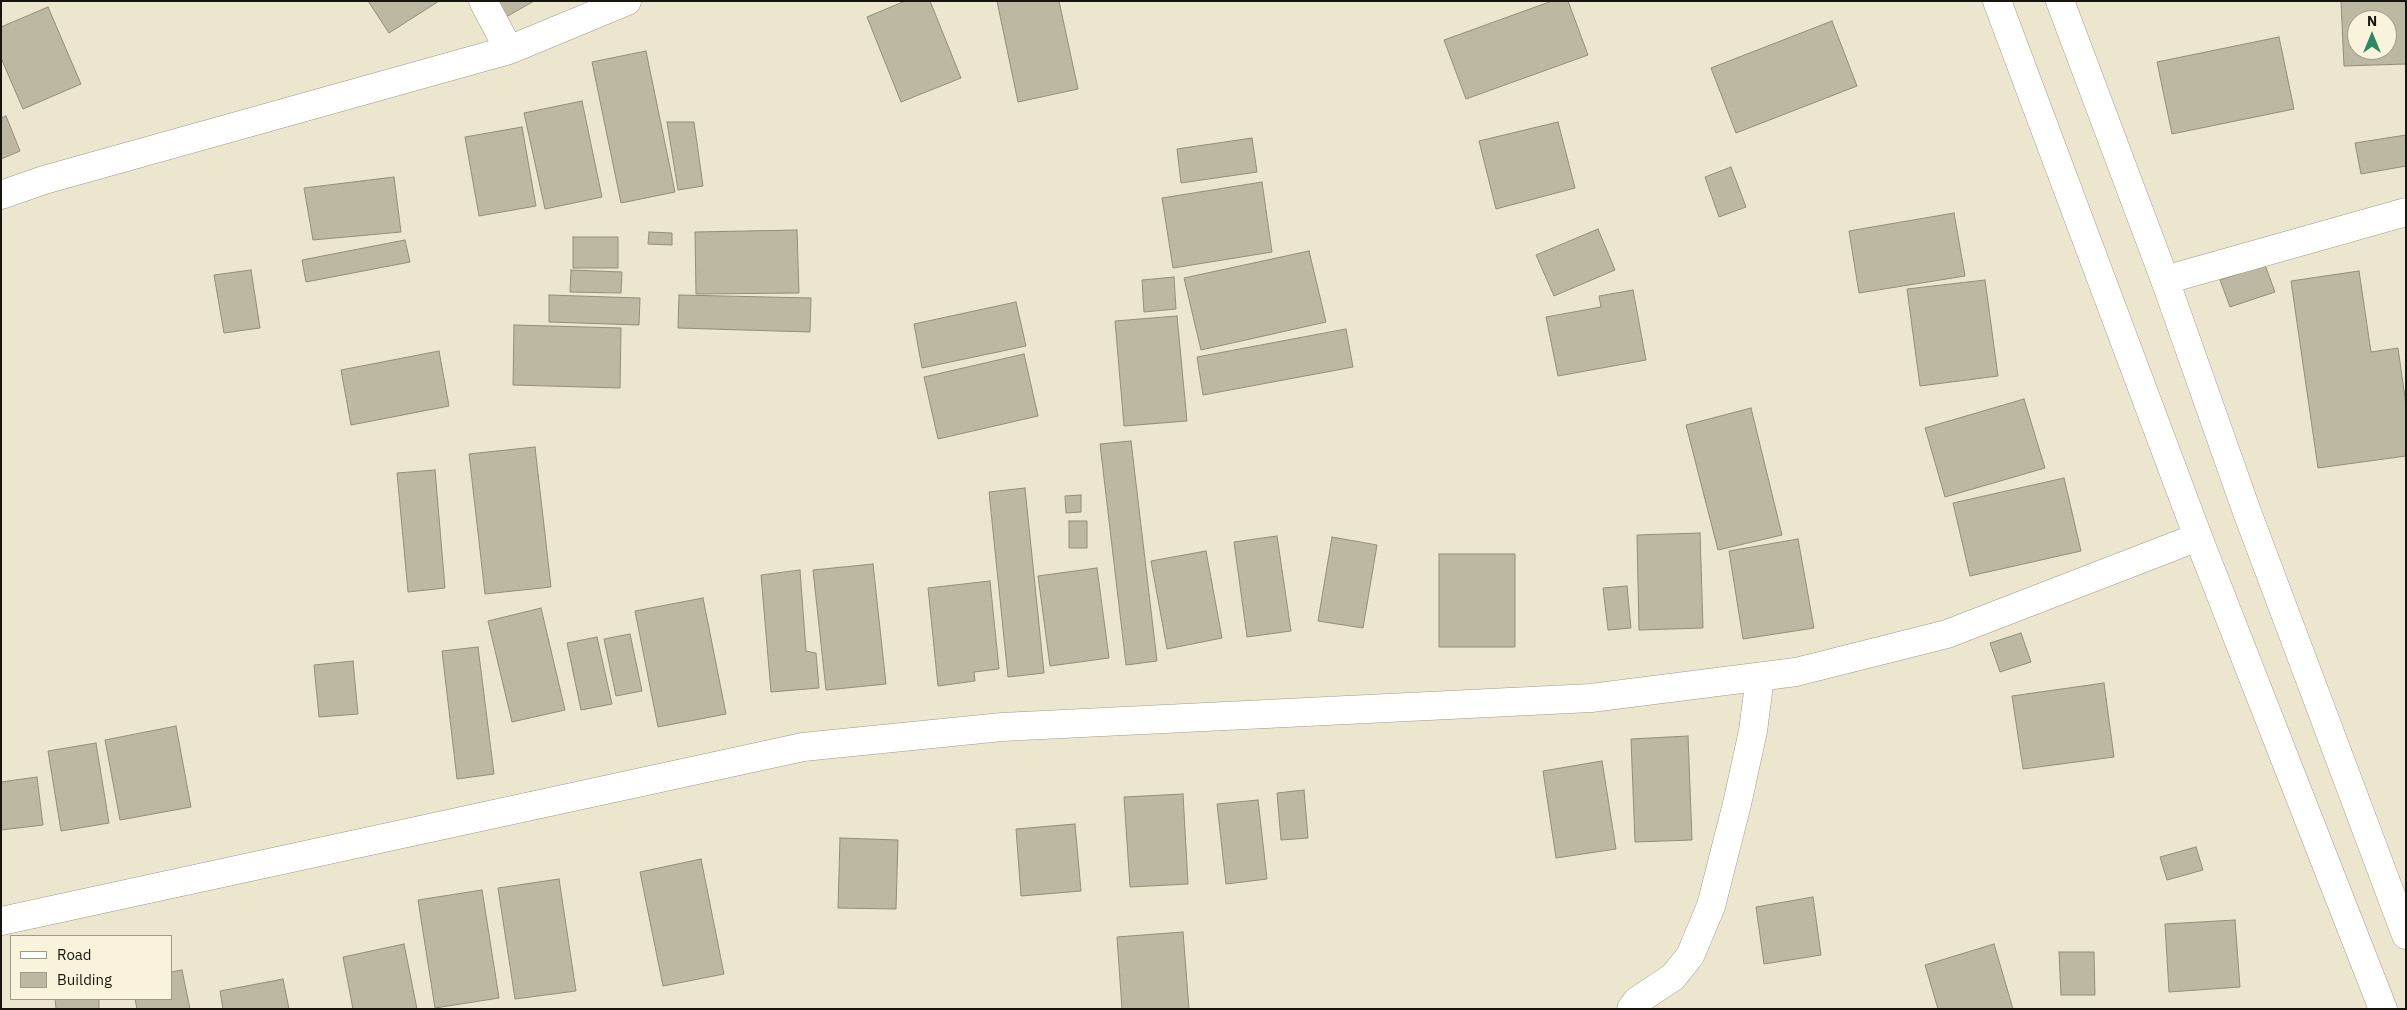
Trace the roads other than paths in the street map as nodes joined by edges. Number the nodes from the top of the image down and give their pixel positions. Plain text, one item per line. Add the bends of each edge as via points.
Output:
1 (483, 1) edge
2 (627, 1) edge
3 (1998, 1) edge
4 (2060, 1) edge
5 (509, 50) junction
6 (1, 196) edge
7 (2406, 212) edge
8 (2165, 280) junction
9 (2198, 537) junction
10 (1760, 677) junction
11 (1, 921) edge
12 (2406, 935) edge
13 (1631, 1009) edge
14 (2383, 1009) edge

1 - 5 street
2 - 5 street
3 - 9 street
4 - 8 street
5 - 6 street via 44,180
7 - 8 street
8 - 12 street via 2247,512
9 - 10 street via 1947,634 1796,672
9 - 14 street
10 - 11 street via 1591,698 1002,727 803,747
10 - 13 street via 1753,731 1710,906 1690,956 1673,977

